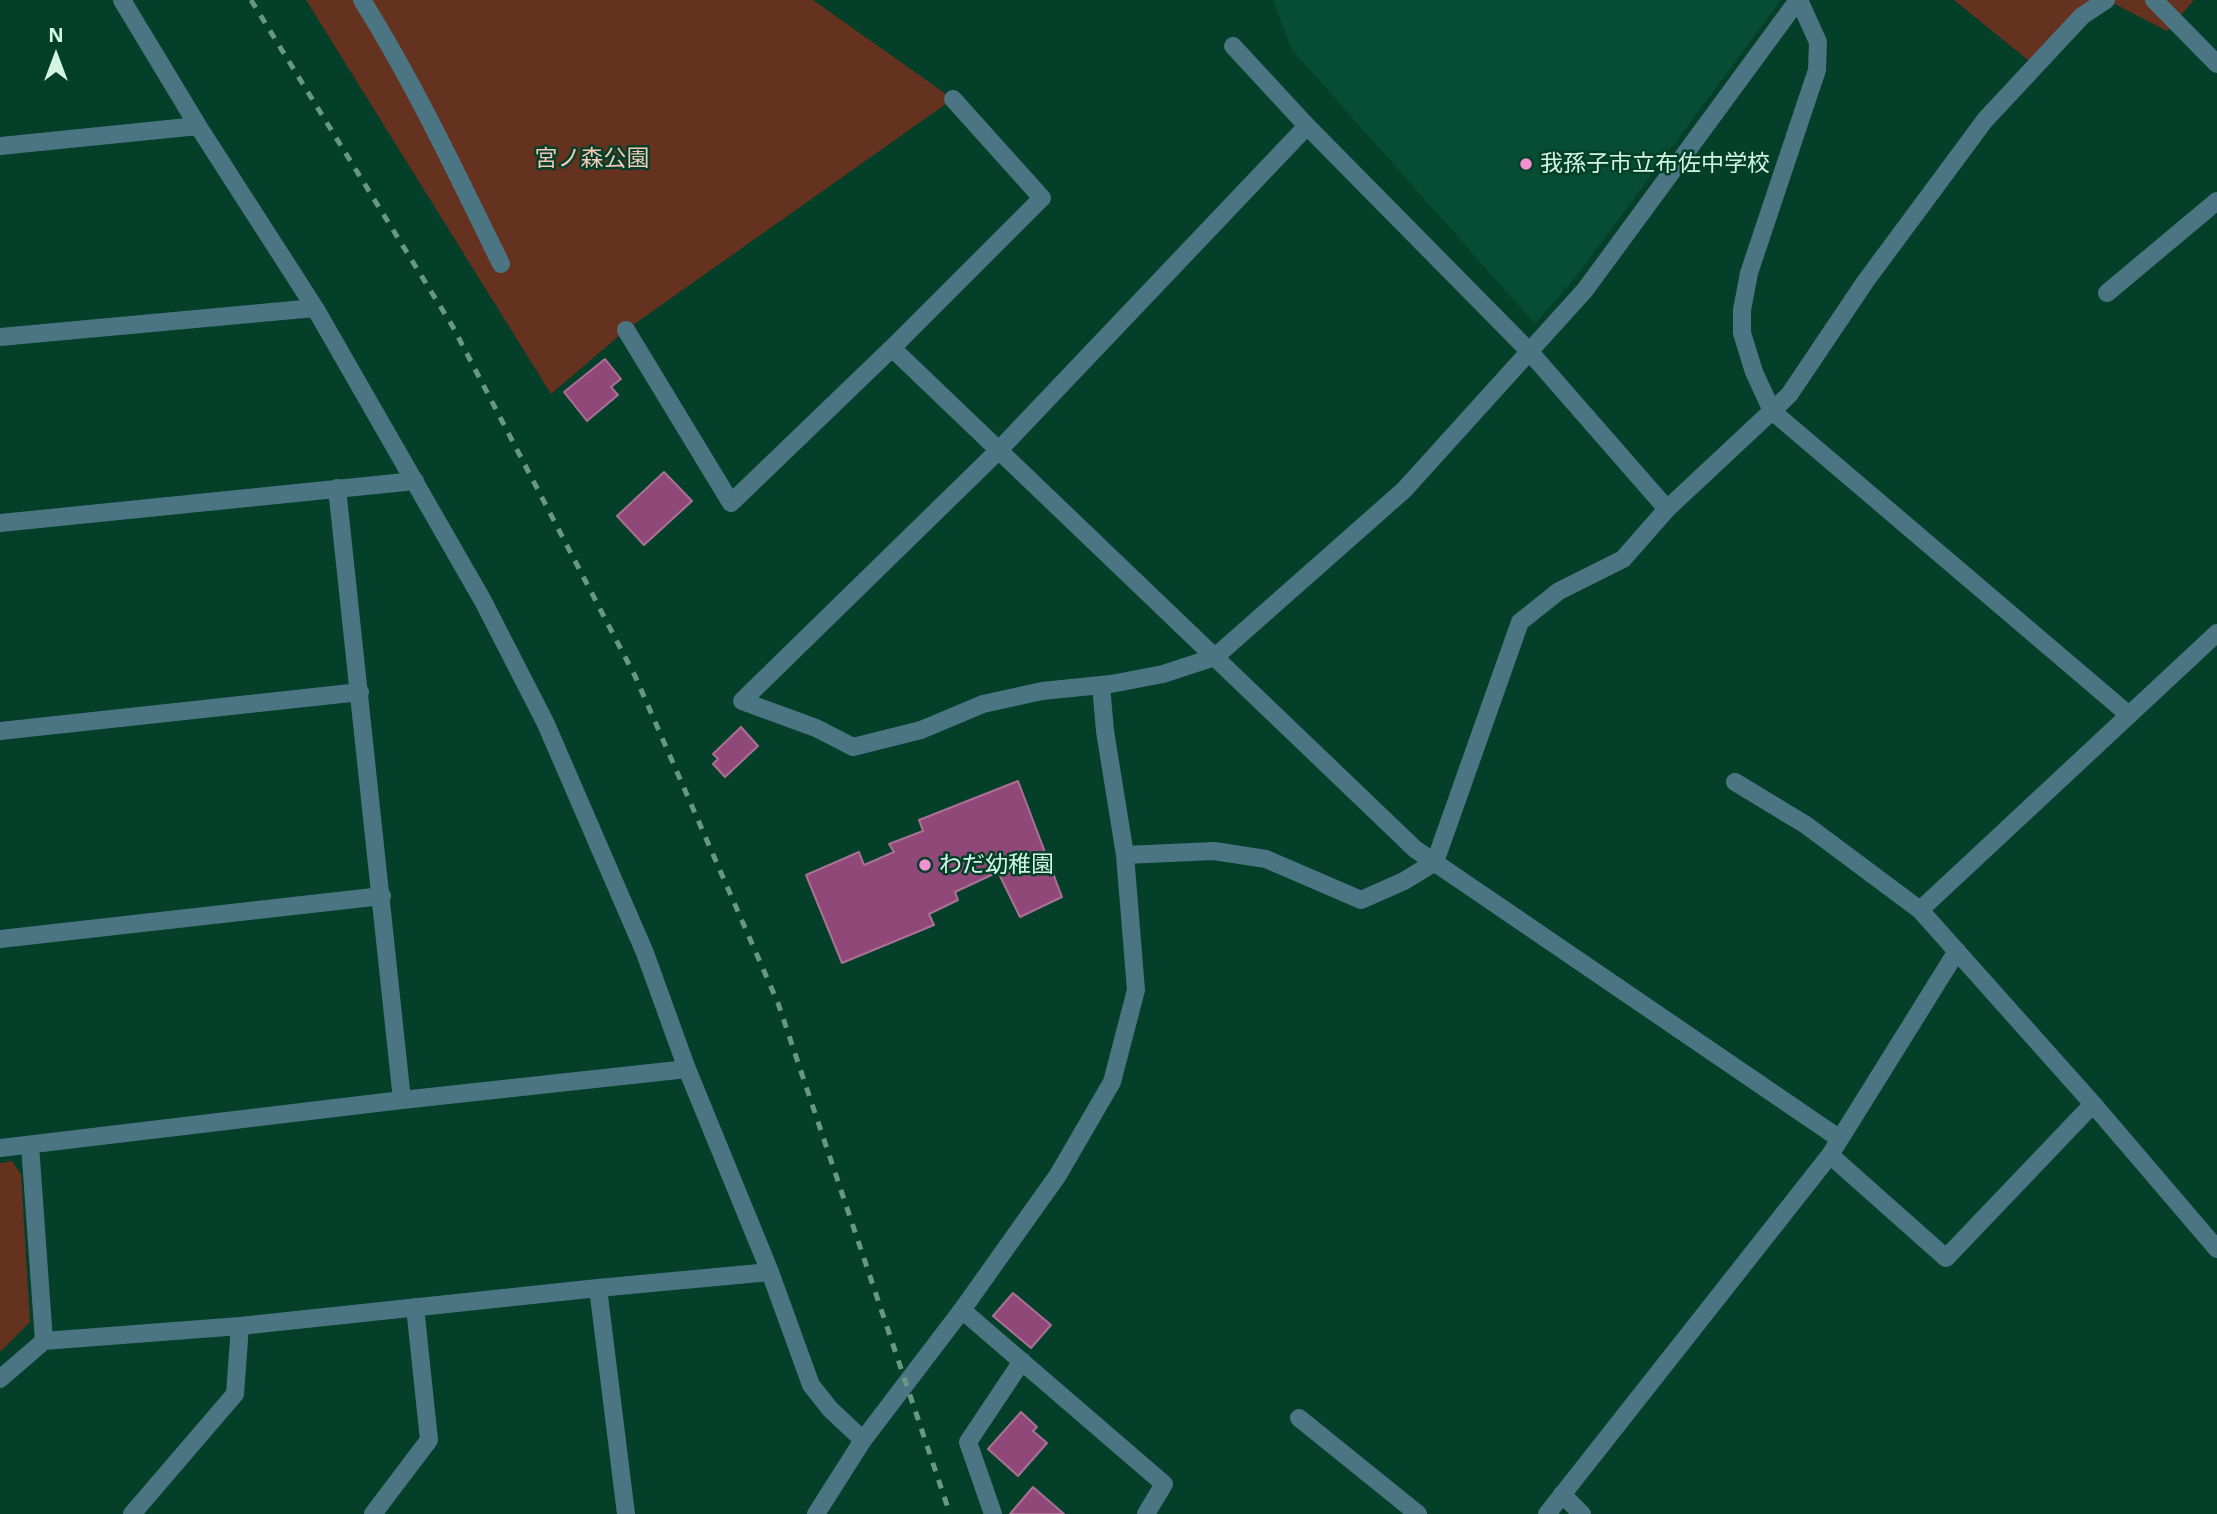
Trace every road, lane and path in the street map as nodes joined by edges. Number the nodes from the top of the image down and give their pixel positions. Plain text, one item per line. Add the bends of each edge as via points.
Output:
1 (122, 0) edge
2 (362, 0) edge
3 (1798, 0) edge
4 (2106, 0) edge
5 (2154, 0) edge
6 (1234, 46) dead end
7 (2217, 64) edge
8 (953, 99) dead end
9 (198, 126) junction
10 (1307, 126) junction
11 (0, 146) edge
12 (2217, 201) edge
13 (501, 264) dead end
14 (2107, 293) dead end
15 (315, 308) junction
16 (626, 330) dead end
17 (0, 337) edge
18 (892, 348) junction
19 (1529, 351) junction
20 (1772, 411) junction
21 (999, 450) junction
22 (415, 481) junction
23 (337, 488) junction
24 (1667, 509) junction
25 (0, 523) edge
26 (2217, 633) edge
27 (1215, 657) junction
28 (1101, 685) junction
29 (360, 692) junction
30 (2129, 715) junction
31 (0, 731) edge
32 (1735, 782) dead end
33 (1125, 855) junction
34 (1435, 862) junction
35 (382, 896) junction
36 (1920, 910) junction
37 (0, 939) edge
38 (1956, 951) junction
39 (687, 1069) junction
40 (402, 1100) junction
41 (2093, 1104) junction
42 (1840, 1139) junction
43 (30, 1145) junction
44 (0, 1148) edge
45 (1830, 1155) junction
46 (2217, 1249) edge
47 (769, 1272) junction
48 (598, 1288) junction
49 (415, 1307) junction
50 (962, 1310) junction
51 (240, 1326) junction
52 (44, 1341) junction
53 (1022, 1361) junction
54 (0, 1379) edge
55 (1299, 1418) dead end
56 (863, 1440) junction
57 (1562, 1494) junction
58 (132, 1514) edge
59 (373, 1514) edge
60 (626, 1514) edge
61 (816, 1514) edge
62 (993, 1514) edge
63 (1146, 1514) edge
64 (1418, 1514) edge
65 (1547, 1514) edge
66 (1582, 1514) edge

1 - 9 street
2 - 13 street via 429,117
3 - 19 street via 1586,290
3 - 20 street via 1818,42 1817,70 1749,272 1742,310 1742,333
4 - 20 street via 2082,16 1985,120 1865,282 1789,395
5 - 7 street
6 - 10 street
8 - 18 street via 1042,198
9 - 11 street
9 - 15 street
10 - 19 street
10 - 21 street
12 - 14 street
15 - 17 street
15 - 22 street
16 - 18 street via 731,503
18 - 21 street
19 - 24 street
19 - 27 street via 1404,490
20 - 24 street
20 - 30 street
21 - 27 street
21 - 28 street via 742,701 853,747 921,730 983,704
22 - 23 street
22 - 39 street via 546,724 645,953
23 - 25 street
23 - 29 street
24 - 34 street via 1623,559 1559,591 1520,622
26 - 30 street
27 - 28 street via 1163,674
27 - 34 street via 1415,849
28 - 33 street
29 - 31 street
29 - 35 street
30 - 36 street
32 - 36 street via 1806,825
33 - 34 street via 1214,851 1266,859 1361,900
33 - 50 street via 1136,990 1112,1082 1058,1175
34 - 42 street
35 - 37 street
35 - 40 street
36 - 38 street
38 - 41 street
38 - 42 street
39 - 40 street
39 - 47 street
40 - 43 street
41 - 45 street via 1946,1258
41 - 46 street
42 - 45 street
43 - 44 street
43 - 52 street
45 - 57 street
47 - 48 street
47 - 56 street via 811,1385
48 - 49 street
48 - 60 street
49 - 51 street
49 - 59 street via 429,1440
50 - 53 street
50 - 56 street
51 - 52 street
51 - 58 street via 235,1394
52 - 54 street
53 - 62 street via 968,1442
53 - 63 street via 1164,1484
55 - 64 street
56 - 61 street
57 - 65 street
57 - 66 street

